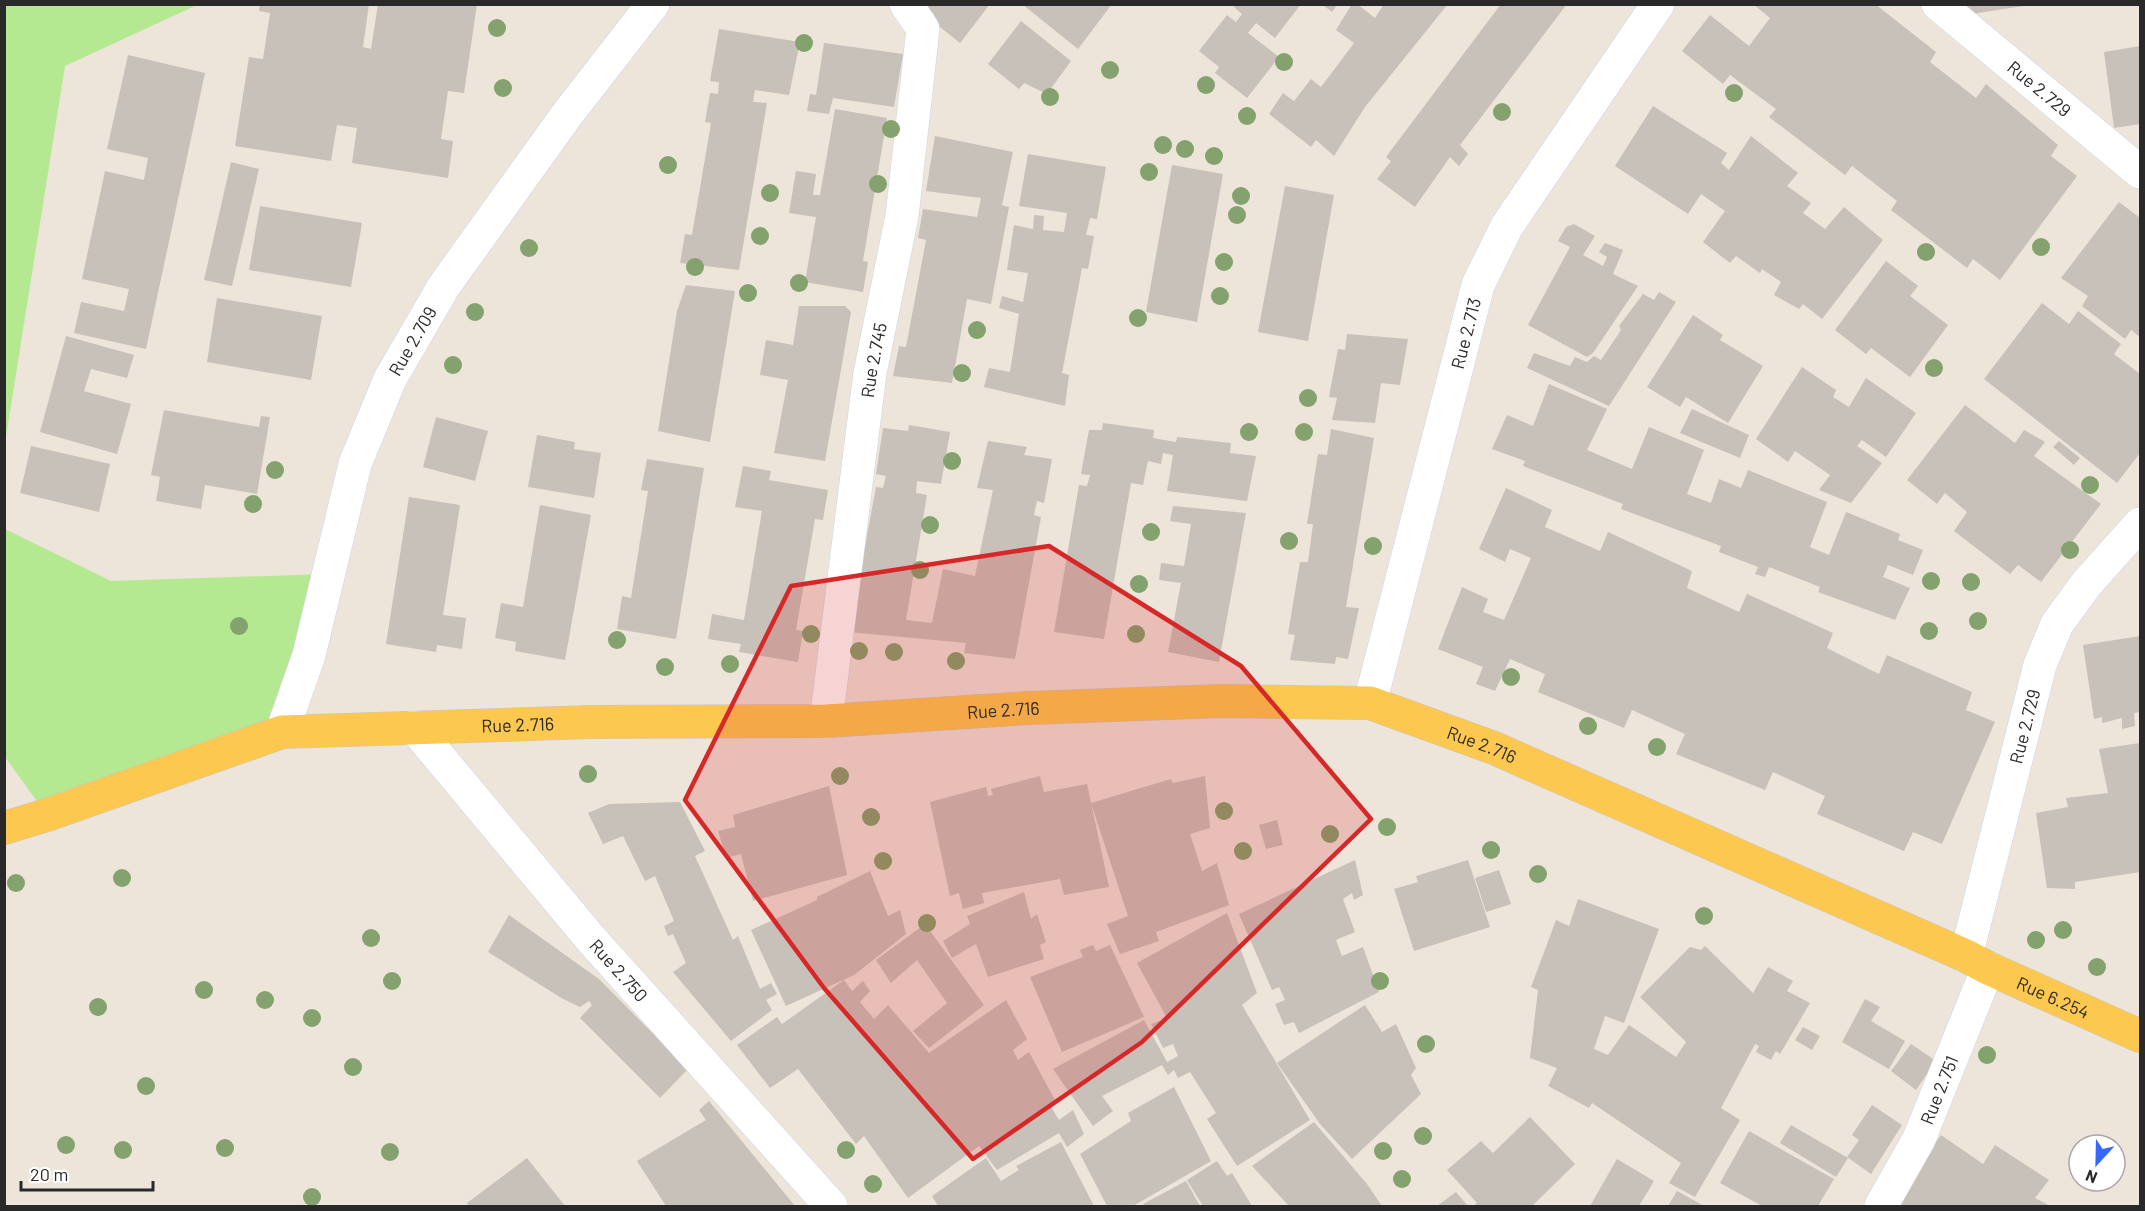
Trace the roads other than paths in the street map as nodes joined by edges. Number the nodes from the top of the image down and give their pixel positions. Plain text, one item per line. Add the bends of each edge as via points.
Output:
1 (653, 4) edge
2 (906, 4) edge
3 (1658, 4) edge
4 (1938, 4) edge
5 (2140, 172) edge
6 (2140, 524) edge
7 (1370, 703) junction
8 (826, 721) junction
9 (414, 727) junction
10 (282, 732) junction
11 (4, 828) edge
12 (1977, 962) junction
13 (2140, 1036) edge
14 (831, 1206) edge
15 (1881, 1206) edge

1 - 10 street, Rue 2.709 via 566,116 444,286 390,379 355,464 309,655
2 - 8 street, Rue 2.745 via 923,29 902,216 870,373
3 - 7 street, Rue 2.713 via 1507,226 1478,285
4 - 5 street, Rue 2.729
6 - 12 street, Rue 2.729 via 2087,583 2057,624 2040,665
7 - 8 main road, Rue 2.716 via 1221,701
7 - 12 main road, Rue 2.716 via 1494,747
8 - 9 main road, Rue 2.716
9 - 10 main road, Rue 2.716
9 - 14 street, Rue 2.750 via 591,939
10 - 11 main road, Rue 2.716
12 - 13 main road, Rue 6.254
12 - 15 street, Rue 2.751 via 1919,1139

